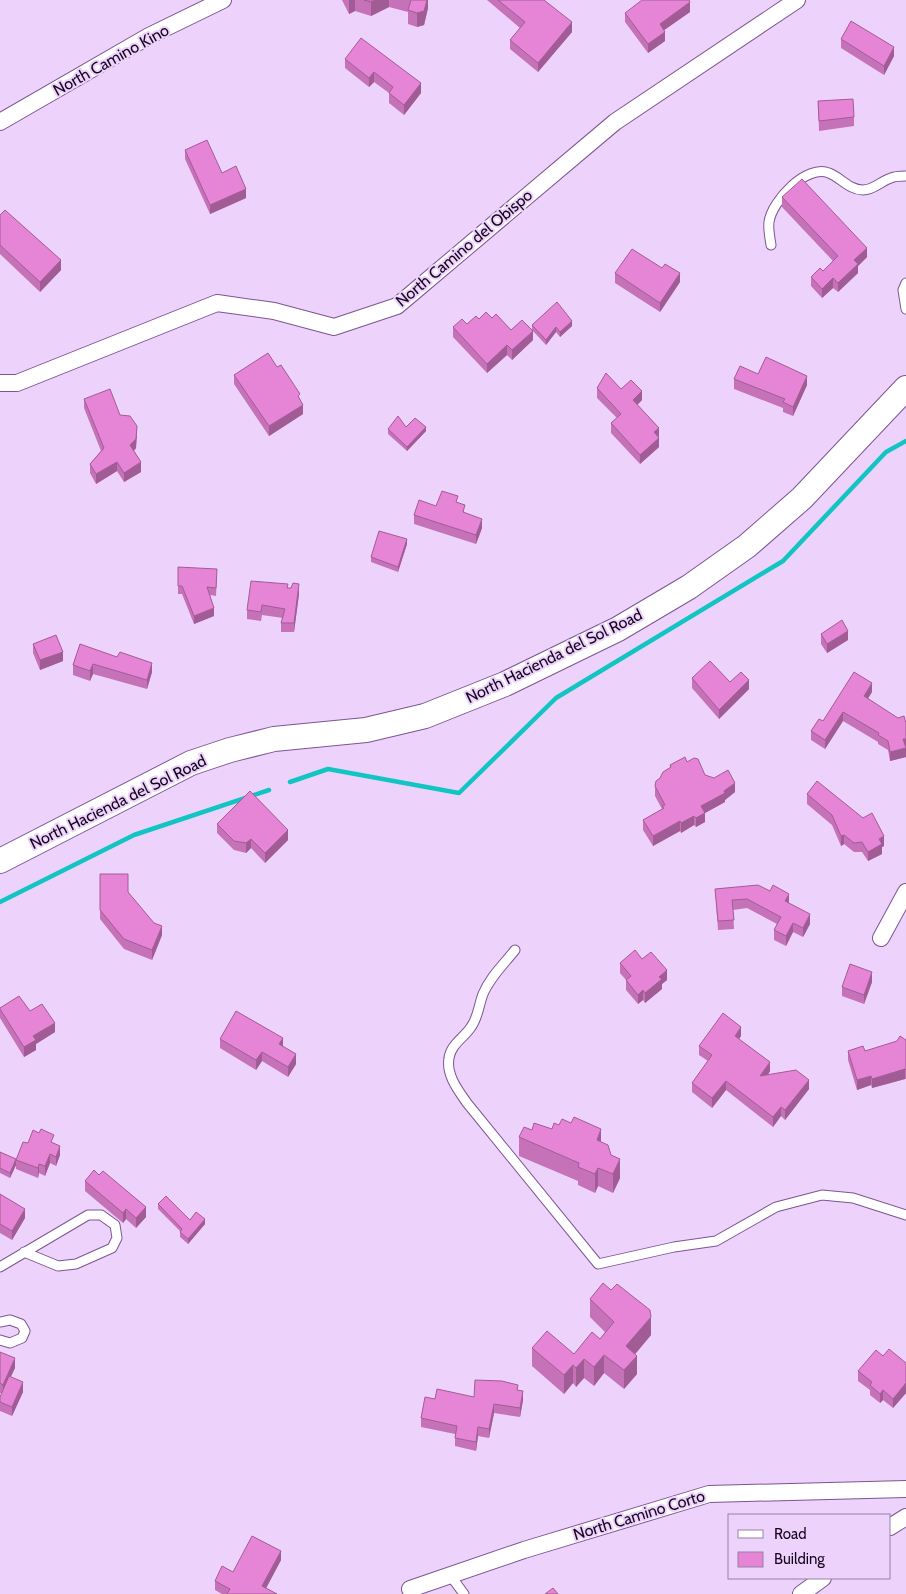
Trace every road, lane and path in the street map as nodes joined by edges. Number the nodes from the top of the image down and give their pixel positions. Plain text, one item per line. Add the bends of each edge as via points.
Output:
1 (223, 0) edge
2 (798, 0) edge
3 (0, 122) edge
4 (906, 176) edge
5 (771, 245) dead end
6 (906, 283) edge
7 (906, 309) edge
8 (0, 383) edge
9 (906, 388) edge
10 (0, 862) edge
11 (906, 892) edge
12 (881, 938) dead end
13 (515, 950) dead end
14 (906, 1215) edge
15 (24, 1252) junction
16 (0, 1267) edge
17 (0, 1322) edge
18 (0, 1340) edge
19 (906, 1489) edge
20 (906, 1517) edge
21 (891, 1526) edge
22 (450, 1575) junction
23 (821, 1579) edge
24 (410, 1589) dead end
25 (464, 1594) edge
26 (801, 1594) edge

1 - 3 street, North Camino Kino via 149,36
2 - 8 street, North Camino del Obispo via 615,122 397,306 334,327 274,311 217,303 17,382
4 - 5 lane via 890,178 879,186 863,190 852,188 828,172 813,172 794,184 776,202 769,222
6 - 7 lane via 903,290
9 - 10 street, North Hacienda del Sol Road via 802,498 747,546 689,587 618,629 505,684 425,716 366,730 274,739 191,763
11 - 12 street
13 - 14 lane via 488,985 472,1027 452,1047 448,1058 449,1071 467,1103 598,1264 716,1241 776,1208 822,1195 853,1198
15 - 15 lane via 88,1215 101,1215 115,1225 117,1238 112,1248 76,1264 58,1266
15 - 16 lane
17 - 18 lane via 10,1320 21,1324 25,1331 22,1338 10,1343
19 - 22 street, North Camino Corto via 709,1494
20 - 21 street
22 - 24 street, North Camino Corto
22 - 25 lane
23 - 26 street

